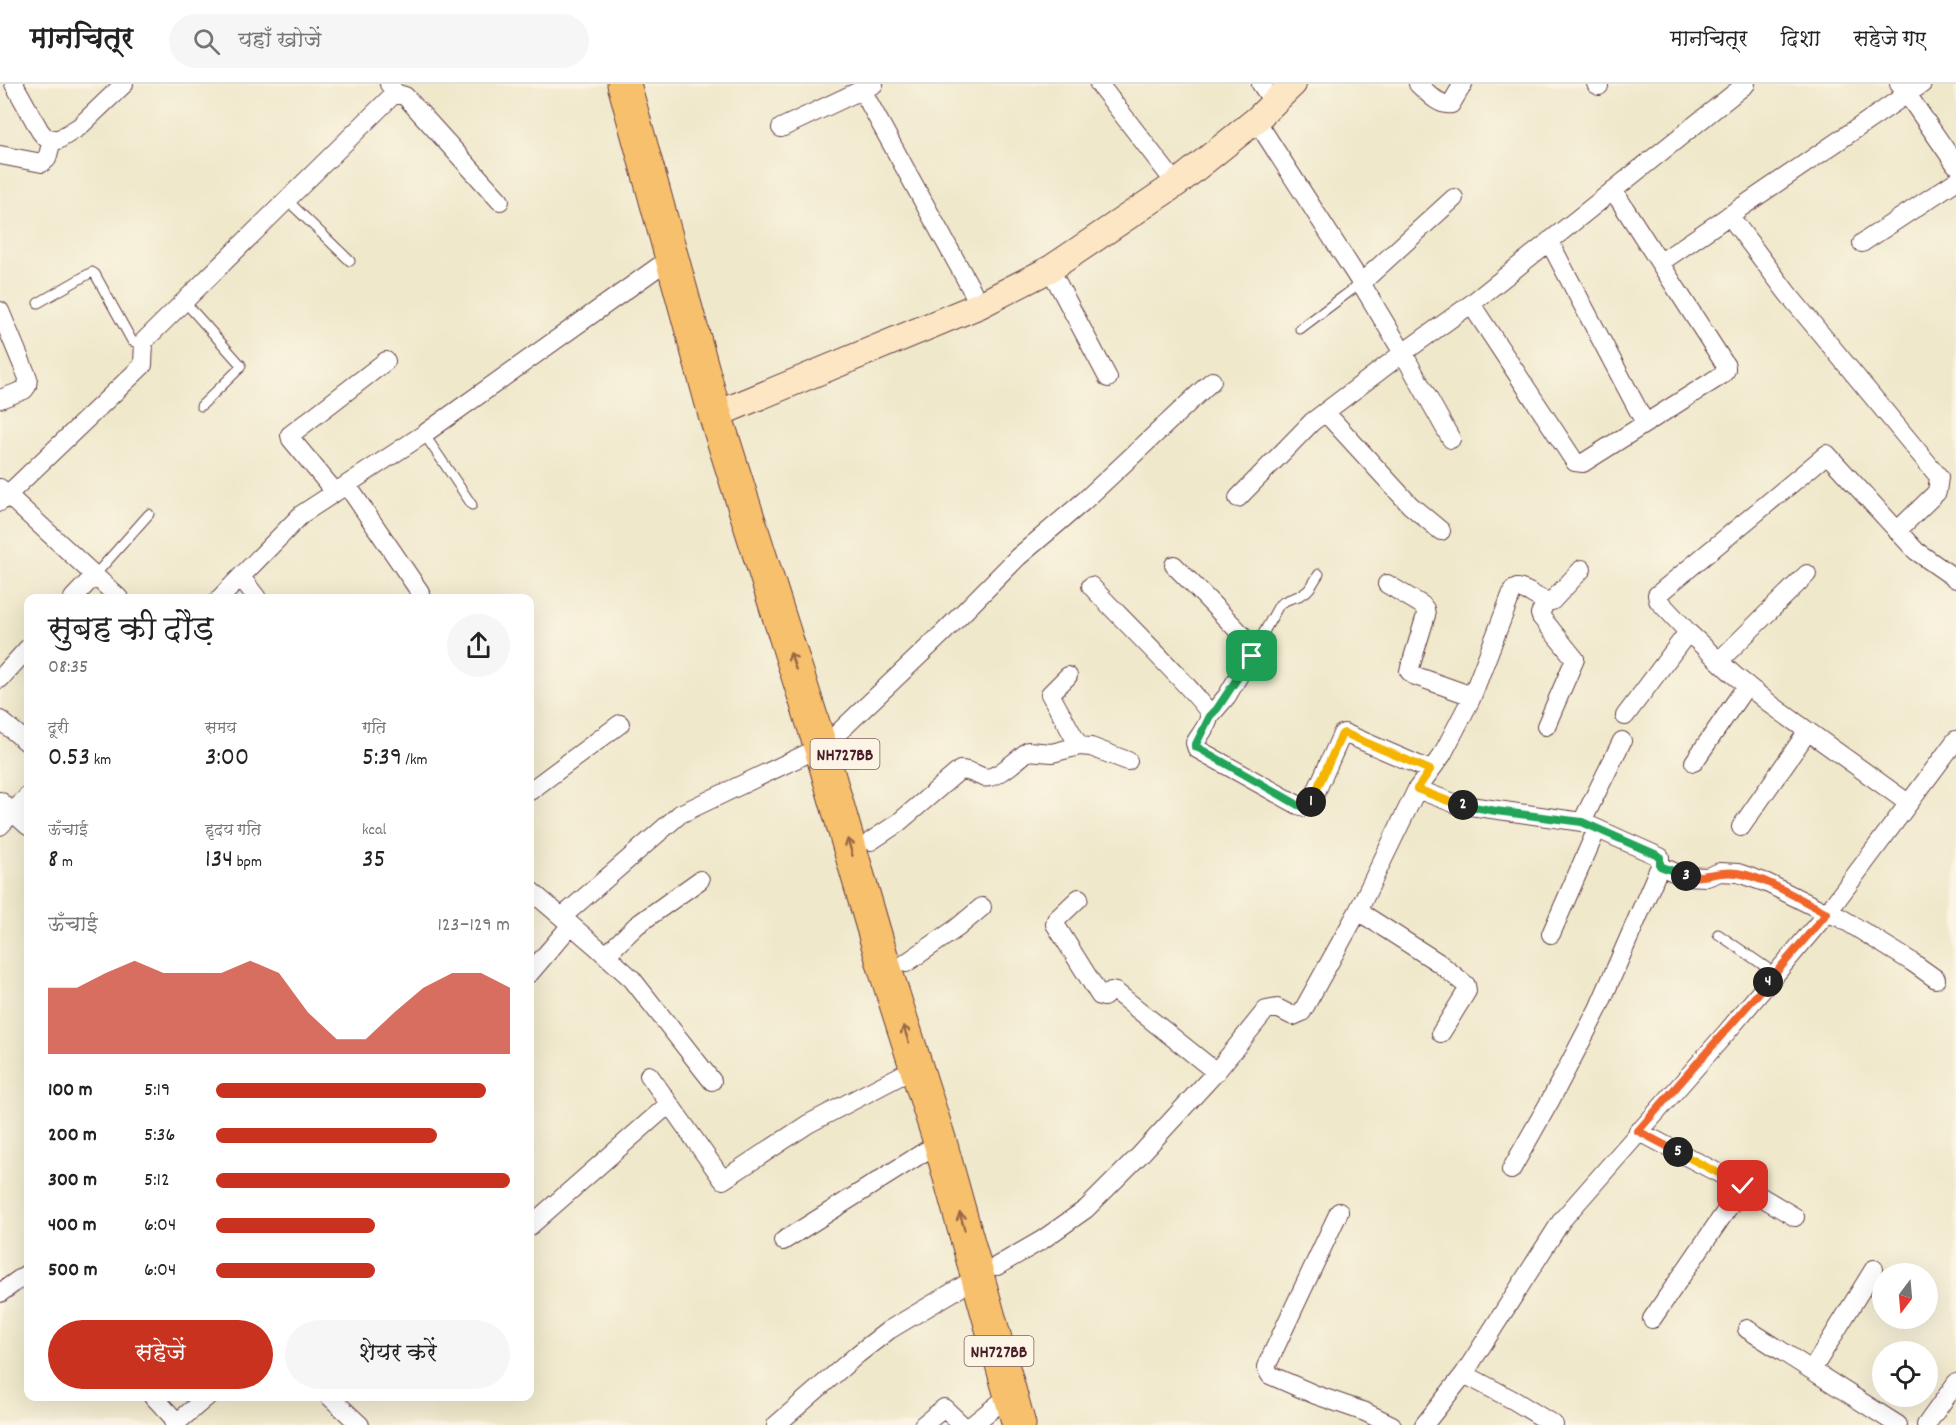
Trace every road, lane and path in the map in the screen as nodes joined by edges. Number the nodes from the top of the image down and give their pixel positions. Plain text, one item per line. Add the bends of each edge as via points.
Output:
1 (14, 84) edge
2 (124, 84) edge
3 (624, 84) edge
4 (647, 84) edge
5 (1099, 84) edge
6 (1293, 84) edge
7 (1418, 84) edge
8 (1463, 84) edge
9 (1746, 84) edge
10 (868, 87) edge
11 (1909, 87) edge
12 (392, 89) edge
13 (1263, 102) edge
14 (781, 128) dead end
15 (52, 140) junction
16 (0, 155) edge
17 (1956, 165) edge
18 (1956, 181) edge
19 (1176, 184) junction
20 (1613, 190) junction
21 (1454, 198) dead end
22 (287, 200) junction
23 (500, 201) dead end
24 (1729, 215) junction
25 (1549, 241) junction
26 (1862, 243) dead end
27 (672, 257) junction
28 (350, 261) dead end
29 (1661, 262) junction
30 (1050, 269) junction
31 (1361, 283) junction
32 (184, 301) junction
33 (38, 303) dead end
34 (1471, 304) junction
35 (980, 305) junction
36 (0, 311) edge
37 (1300, 329) dead end
38 (143, 345) junction
39 (1403, 353) junction
40 (386, 361) dead end
41 (1108, 378) dead end
42 (1212, 381) dead end
43 (0, 399) edge
44 (201, 406) dead end
45 (725, 410) junction
46 (1325, 412) junction
47 (1645, 423) junction
48 (424, 434) junction
49 (1451, 439) dead end
50 (341, 489) junction
51 (2, 495) edge
52 (1238, 498) dead end
53 (472, 505) dead end
54 (149, 514) dead end
55 (1440, 531) dead end
56 (1897, 531) junction
57 (1174, 565) dead end
58 (1582, 569) dead end
59 (1319, 574) dead end
60 (1807, 574) dead end
61 (94, 576) junction
62 (241, 577) junction
63 (1956, 579) edge
64 (1387, 584) dead end
65 (1090, 586) dead end
66 (420, 592) dead end
67 (77, 594) edge
68 (114, 594) edge
69 (224, 594) edge
70 (254, 594) edge
71 (1546, 601) junction
72 (1688, 632) junction
73 (1254, 650) junction
74 (24, 652) edge
75 (1719, 661) junction
76 (1068, 676) dead end
77 (0, 679) edge
78 (1747, 685) junction
79 (1472, 696) junction
80 (1210, 716) junction
81 (1625, 716) dead end
82 (0, 720) edge
83 (620, 724) dead end
84 (1546, 726) dead end
85 (1809, 731) junction
86 (24, 740) edge
87 (830, 740) junction
88 (1956, 740) edge
89 (1622, 741) dead end
90 (1079, 746) junction
91 (1128, 761) dead end
92 (1694, 762) dead end
93 (1430, 770) junction
94 (534, 788) edge
95 (1417, 789) junction
96 (24, 798) edge
97 (1908, 803) junction
98 (7, 806) edge
99 (24, 822) edge
100 (0, 826) edge
101 (1590, 826) junction
102 (1741, 827) dead end
103 (871, 841) junction
104 (1660, 866) junction
105 (700, 880) dead end
106 (534, 893) edge
107 (1079, 898) dead end
108 (982, 907) dead end
109 (1358, 911) junction
110 (1827, 913) junction
111 (566, 921) junction
112 (1551, 934) dead end
113 (1718, 934) dead end
114 (606, 955) junction
115 (906, 963) junction
116 (534, 967) edge
117 (1776, 974) junction
118 (1936, 979) dead end
119 (1441, 1033) dead end
120 (917, 1066) junction
121 (1216, 1072) junction
122 (649, 1075) dead end
123 (712, 1081) dead end
124 (669, 1104) junction
125 (1638, 1131) junction
126 (940, 1142) junction
127 (1511, 1170) dead end
128 (1743, 1186) junction
129 (1339, 1212) dead end
130 (1795, 1217) dead end
131 (534, 1222) edge
132 (783, 1242) dead end
133 (987, 1271) junction
134 (1872, 1272) edge
135 (24, 1276) edge
136 (0, 1293) edge
137 (1652, 1319) dead end
138 (1748, 1329) dead end
139 (1812, 1370) junction
140 (1464, 1374) junction
141 (1956, 1383) edge
142 (1011, 1394) junction
143 (157, 1401) edge
144 (202, 1401) edge
145 (334, 1401) edge
146 (176, 1424) edge
147 (360, 1425) edge
148 (776, 1425) edge
149 (924, 1425) edge
150 (962, 1425) edge
151 (972, 1425) edge
152 (1019, 1425) edge
153 (1042, 1425) edge
154 (1392, 1425) edge
155 (1424, 1425) edge
156 (1554, 1425) edge
157 (1898, 1425) edge
158 (1926, 1425) edge

1 - 15 street via 40,131
2 - 15 street via 79,127
3 - 27 highway, NH727BB
4 - 45 highway, NH727BB
5 - 19 street
6 - 13 street
7 - 8 street via 1447,105
9 - 20 street
10 - 14 street
10 - 35 street
11 - 17 street
11 - 24 street
12 - 22 street
12 - 23 street via 405,96
13 - 19 street
13 - 31 street
15 - 16 street via 42,163
18 - 26 street
19 - 30 street
20 - 25 street
20 - 29 street
21 - 31 street
22 - 28 lane
22 - 32 street
24 - 29 street
24 - 56 street via 1788,294 1939,477 1937,492
25 - 34 street
25 - 47 street
27 - 45 highway, NH727BB
27 - 48 street
29 - 47 street via 1726,370
30 - 35 street
30 - 41 street
31 - 37 lane
31 - 39 street
32 - 38 street
32 - 44 lane via 241,364
33 - 38 lane via 92,273 132,341
34 - 39 street
34 - 47 street via 1575,462 1583,463
35 - 45 street
36 - 43 street via 28,378 24,390
38 - 51 street via 143,366
39 - 46 street
39 - 49 street
40 - 50 street via 290,435
42 - 87 street via 1084,501 1018,556
45 - 87 highway, NH727BB
46 - 52 street
46 - 55 street via 1410,506
48 - 50 street
48 - 53 lane
50 - 62 street via 302,514
50 - 66 street
51 - 61 street
54 - 61 lane
56 - 63 street via 1916,551
56 - 72 street via 1825,454 1657,595
57 - 73 street
58 - 71 street via 1557,597
59 - 73 lane via 1308,591 1279,605
60 - 75 street
61 - 67 street
61 - 68 street
62 - 69 street
62 - 70 street
64 - 79 street via 1425,609 1409,670 1413,675
65 - 80 street via 1192,691
71 - 79 street via 1526,589 1513,590
71 - 84 street via 1541,617 1575,659
72 - 75 street
72 - 81 street
73 - 80 street via 1227,696
74 - 77 street
75 - 78 street
76 - 90 street via 1050,694
78 - 85 street
78 - 92 street
79 - 93 street via 1448,745
80 - 93 street via 1195,743 1197,748 1305,807 1311,803 1344,733
82 - 86 street
83 - 94 street
85 - 97 street
85 - 102 street
87 - 103 highway, NH727BB
87 - 111 street via 680,814
120 -> 87 highway, NH727BB via 885,969
88 - 97 street
89 - 101 street
90 - 91 street
90 - 103 street via 1052,753 1028,751 994,777 960,770
93 - 95 street
95 - 101 street via 1456,804
95 - 109 street
96 - 98 street
97 - 110 street
98 - 99 street
98 - 100 street
101 - 104 street via 1657,855
101 - 112 street
103 - 115 highway, NH727BB
104 - 110 street via 1696,878 1720,872 1738,873
104 - 127 street via 1593,1017
105 - 114 street via 637,925
106 - 111 street
107 - 121 street via 1055,924 1100,996 1116,992
108 - 115 street
109 - 119 street via 1466,985 1467,991
109 - 121 street via 1302,1012 1293,1016 1277,1008 1266,1010
110 - 117 street
110 - 118 street
111 - 114 street
111 - 116 street
113 - 117 lane
114 - 123 street via 632,980
115 - 133 highway, NH727BB via 960,1136
117 - 125 street
120 - 124 street via 808,1124 723,1180
120 - 126 highway, NH727BB
121 - 133 street via 1086,1209
122 - 124 street
124 - 131 street
125 - 128 street
125 - 140 street via 1562,1220
126 - 132 street
133 -> 126 highway, NH727BB
128 - 130 street
128 - 137 street
129 - 154 street via 1266,1367 1270,1375
133 - 142 highway, NH727BB
133 - 148 street via 889,1330
133 - 153 highway, NH727BB
134 - 139 street
135 - 136 street
138 - 139 street
139 - 157 street
140 - 155 street
140 - 156 street
141 - 158 street
142 - 151 street
142 - 152 highway, NH727BB
143 - 146 street
144 - 146 street
145 - 147 street
149 - 150 street via 944,1408

